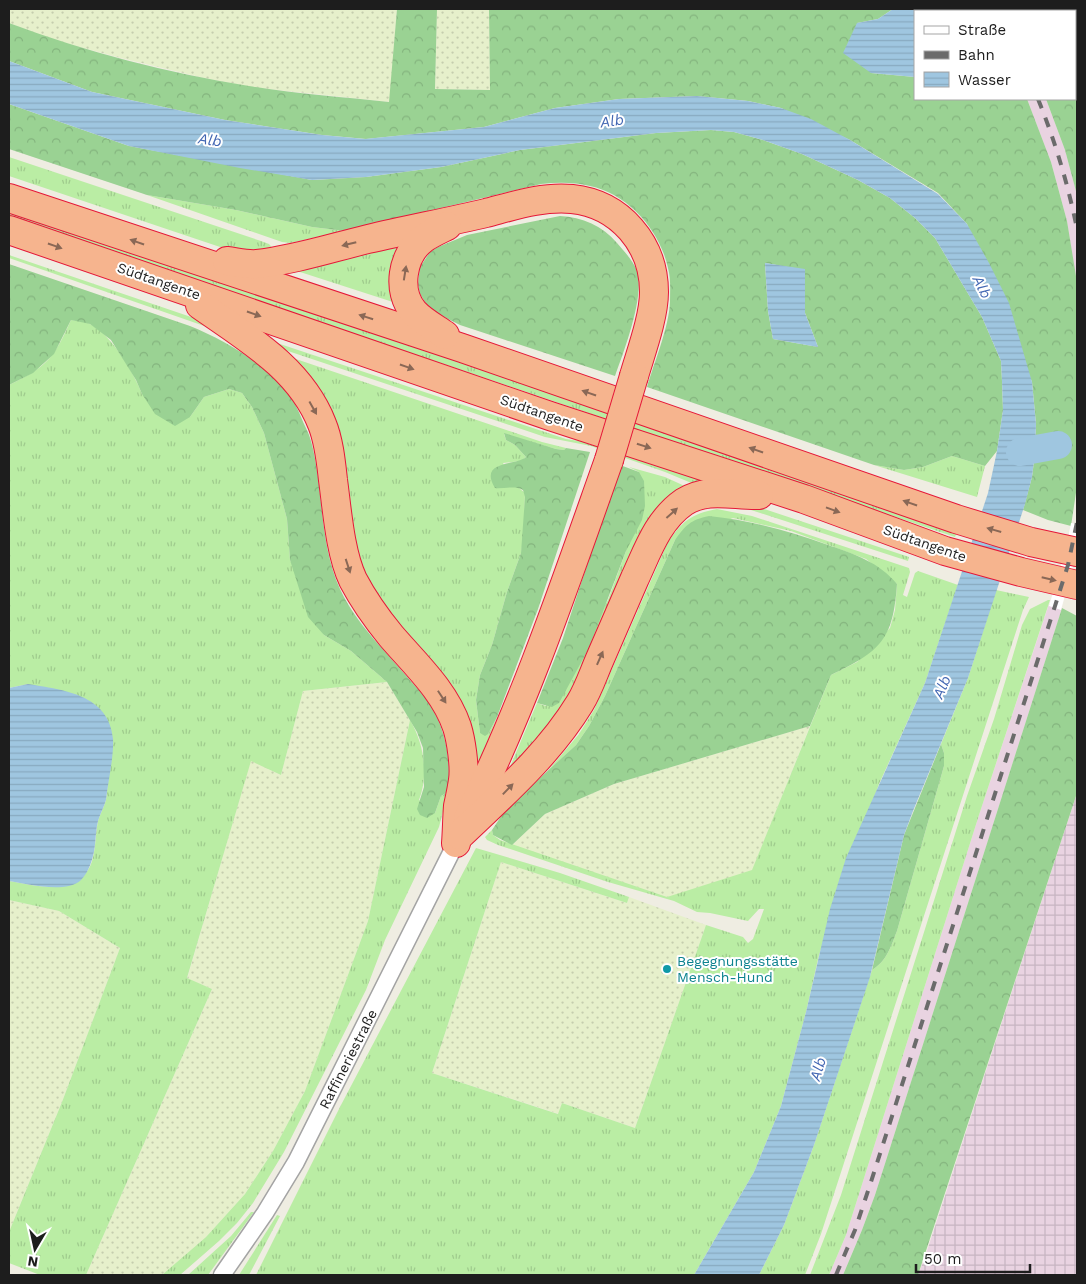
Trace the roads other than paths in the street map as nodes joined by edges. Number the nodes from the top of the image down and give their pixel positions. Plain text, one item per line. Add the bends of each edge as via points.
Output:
1 (9, 198) edge
2 (482, 214) junction
3 (9, 230) edge
4 (183, 257) junction
5 (175, 286) junction
6 (462, 348) junction
7 (787, 494) junction
8 (1077, 552) edge
9 (1077, 586) edge
10 (458, 839) junction
11 (222, 1275) edge

4 -> 1 highway
2 -> 4 highway via 284,260 255,264
6 -> 2 highway via 414,312 406,297 404,272 413,251 423,239 446,226
2 - 10 highway, bridge via 537,201 569,198 597,205 616,215 634,232 649,260 654,293 645,338 609,460 519,704 494,766
3 -> 5 highway, Südtangente
6 -> 4 highway
5 -> 7 highway, Südtangente
5 -> 10 highway via 285,368 315,409 323,426 345,556 352,578 390,635 420,667 445,701 457,727 464,778 458,807
8 -> 6 highway via 956,519
7 -> 9 highway, Südtangente via 945,551
10 -> 7 highway via 565,727 581,701 648,549 664,521 685,502 703,494
10 - 11 street, Raffineriestraße via 296,1162

